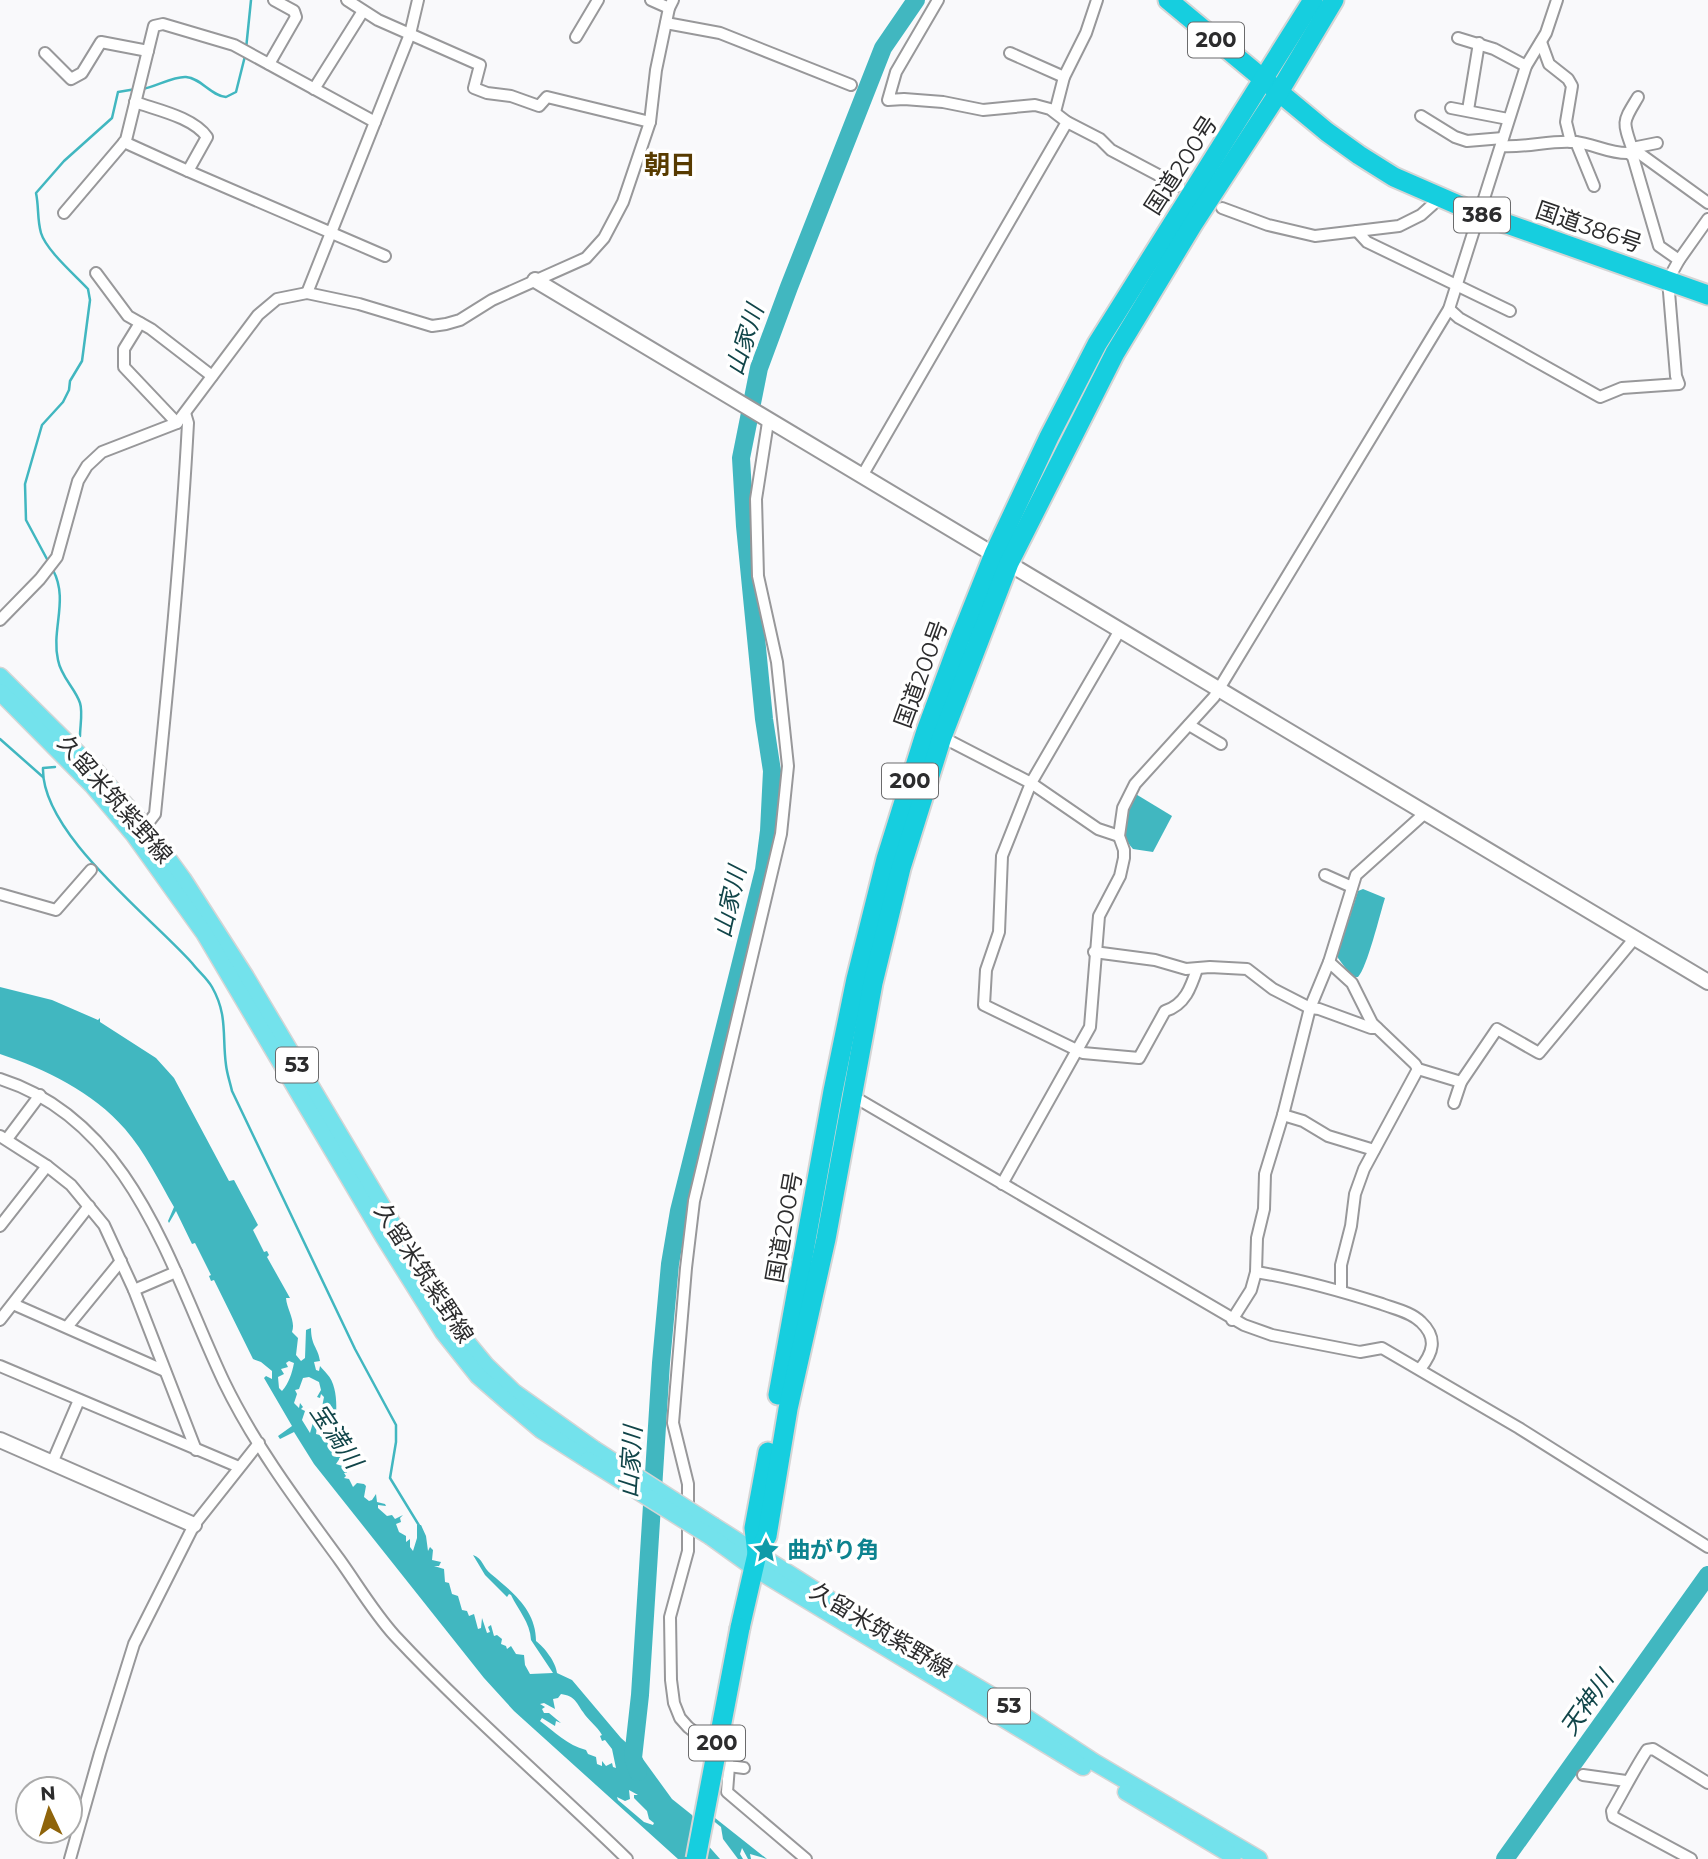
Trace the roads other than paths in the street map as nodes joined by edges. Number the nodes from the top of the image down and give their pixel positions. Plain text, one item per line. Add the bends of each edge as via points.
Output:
1 (274, 0) edge
2 (418, 0) edge
3 (598, 0) edge
4 (651, 0) edge
5 (938, 0) edge
6 (1097, 0) edge
7 (1168, 0) edge
8 (1313, 0) edge
9 (1334, 0) edge
10 (1557, 0) edge
11 (347, 1) edge
12 (671, 4) edge
13 (363, 11) junction
14 (666, 23) junction
15 (410, 34) junction
16 (576, 37) dead end
17 (1458, 38) dead end
18 (1541, 42) junction
19 (1479, 43) junction
20 (148, 51) junction
21 (44, 53) dead end
22 (1010, 53) dead end
23 (269, 64) junction
24 (1526, 66) junction
25 (1063, 77) junction
26 (851, 85) dead end
27 (1272, 85) junction
28 (314, 89) junction
29 (1638, 97) dead end
30 (135, 102) junction
31 (1451, 108) dead end
32 (1468, 110) junction
33 (1055, 111) junction
34 (1422, 116) dead end
35 (1508, 119) junction
36 (375, 122) junction
37 (650, 122) junction
38 (1067, 122) junction
39 (124, 142) junction
40 (1502, 142) junction
41 (1574, 142) junction
42 (1657, 143) dead end
43 (1630, 150) junction
44 (188, 171) junction
45 (1179, 186) dead end
46 (1594, 186) dead end
47 (1440, 198) junction
48 (1708, 203) edge
49 (1222, 208) dead end
50 (64, 213) dead end
51 (1479, 214) junction
52 (1708, 219) edge
53 (330, 232) junction
54 (1357, 232) junction
55 (385, 256) dead end
56 (1679, 260) junction
57 (96, 273) dead end
58 (1668, 280) junction
59 (535, 281) junction
60 (1458, 284) junction
61 (307, 293) junction
62 (1708, 295) edge
63 (1448, 309) junction
64 (1510, 311) dead end
65 (140, 323) junction
66 (212, 376) junction
67 (185, 413) junction
68 (768, 422) junction
69 (177, 423) junction
70 (862, 476) junction
71 (1001, 559) junction
72 (0, 620) edge
73 (1120, 630) junction
74 (0, 676) edge
75 (1218, 689) junction
76 (0, 692) edge
77 (1189, 724) junction
78 (942, 737) junction
79 (1221, 744) dead end
80 (1031, 783) junction
81 (1425, 813) junction
82 (145, 827) junction
83 (1119, 836) junction
84 (91, 870) dead end
85 (1325, 875) dead end
86 (1352, 887) junction
87 (0, 894) edge
88 (1634, 939) junction
89 (1094, 952) junction
90 (1329, 962) junction
91 (1197, 969) junction
92 (1708, 982) edge
93 (1310, 1008) junction
94 (1377, 1028) junction
95 (1078, 1051) junction
96 (1418, 1069) junction
97 (0, 1079) edge
98 (1461, 1082) junction
99 (851, 1095) junction
100 (40, 1096) junction
101 (1454, 1102) dead end
102 (1283, 1115) junction
103 (4, 1137) edge
104 (1374, 1150) junction
105 (47, 1166) junction
106 (1002, 1184) junction
107 (89, 1206) junction
108 (0, 1226) edge
109 (121, 1261) junction
110 (176, 1272) junction
111 (1256, 1272) junction
112 (134, 1290) junction
113 (1341, 1291) junction
114 (13, 1304) junction
115 (0, 1320) edge
116 (1233, 1320) junction
117 (67, 1327) junction
118 (0, 1366) edge
119 (1420, 1369) junction
120 (165, 1371) junction
121 (79, 1401) junction
122 (0, 1440) edge
123 (259, 1443) junction
124 (196, 1450) junction
125 (591, 1454) junction
126 (52, 1463) junction
127 (239, 1467) junction
128 (194, 1525) junction
129 (1708, 1548) edge
130 (756, 1561) junction
131 (729, 1766) junction
132 (744, 1768) dead end
133 (1583, 1776) dead end
134 (1626, 1781) junction
135 (1708, 1783) edge
136 (69, 1859) edge
137 (627, 1859) edge
138 (696, 1859) edge
139 (806, 1859) edge
140 (1239, 1859) edge
141 (1259, 1859) edge
142 (1691, 1859) edge

1 - 23 street via 294,11 296,17
2 - 15 street
3 - 16 street
4 - 12 street
5 - 33 street via 896,72 888,100 943,102 984,110 1035,105
6 - 25 street
7 - 27 highway, 200
8 - 27 highway, 200
9 - 27 highway, 国道200号 / 200
10 - 18 street
11 - 13 street
12 - 14 street
13 - 15 street
13 - 28 street
14 - 26 street via 720,33
14 - 37 street
15 - 36 street
15 - 37 street via 480,65 474,88 487,93 539,106 547,97
17 - 19 street
18 - 24 street
18 - 41 street via 1549,64 1572,86 1566,122
19 - 24 street
19 - 32 street
20 - 21 street via 101,42 82,73 71,79
20 - 23 street via 154,26 163,24 234,45
20 - 30 street
22 - 25 street
23 - 28 street
24 - 35 street
25 - 33 street
27 - 47 highway, 国道386号 / 386 via 1359,155
27 - 71 highway, 国道200号 / 200 via 1097,344 1049,437
28 - 36 street
29 - 43 street via 1625,119
30 - 39 street
30 - 44 street via 204,132 207,137
31 - 32 street
32 - 35 street
33 - 38 street
34 - 40 street via 1467,141
35 - 40 street
36 - 53 street
37 - 59 street via 623,202 604,238 586,258
38 - 45 street
38 - 70 street
39 - 44 street
39 - 50 street
40 - 41 street via 1526,146
40 - 51 street
41 - 43 street via 1617,153
41 - 46 street
42 - 43 street
43 - 48 street
43 - 56 street via 1659,246
44 - 53 street
47 - 51 highway, 国道386号 / 386
47 - 54 street via 1399,226
49 - 54 street via 1296,233
51 - 58 highway, 国道386号 / 386
51 - 60 street
52 - 56 street
53 - 55 street
53 - 61 street
54 - 60 street via 1367,242
56 - 58 street
57 - 65 street via 128,316
58 - 62 highway, 国道386号 / 386
58 - 63 street via 1679,384 1622,388 1600,397
59 - 61 street via 460,320 432,326
59 - 68 street
60 - 63 street
60 - 64 street
61 - 66 street via 277,299 258,315
63 - 75 street
65 - 66 street
65 - 69 street via 124,349 124,367
66 - 67 street
67 - 69 street
67 - 82 street via 183,524 173,644 155,814
68 - 70 street
68 - 131 street via 756,499 758,576 777,662 788,766 781,834 694,1202 673,1423 688,1484 688,1551 670,1617 674,1703 680,1718 727,1758
69 - 72 street via 102,452 87,466 78,481 57,557
70 - 71 street
71 - 73 street
71 - 78 highway, 国道200号 / 200
71 - 130 highway, 国道200号 / 200 via 926,731 886,859 856,979 754,1528
73 - 75 street
73 - 80 street
74 - 82 main road, 久留米筑紫野線 / 53
75 - 77 street
75 - 81 street
76 - 125 main road, 久留米筑紫野線 / 53 via 92,785 197,922 443,1332 478,1376 509,1404 541,1430
77 - 79 street
77 - 83 street via 1135,784 1123,808
78 - 80 street
78 - 99 highway, 国道200号 / 200 via 898,880
80 - 83 street via 1098,829
80 - 95 street via 1002,856 999,932 986,970 984,1005
81 - 86 street via 1356,875
81 - 88 street
82 - 125 main road, 久留米筑紫野線 / 53 via 246,977 453,1325 514,1392
83 - 89 street via 1124,858 1099,916
84 - 87 street via 56,910
85 - 86 street
86 - 90 street
88 - 92 street
88 - 98 street via 1539,1053 1497,1029
89 - 91 street
89 - 95 street via 1090,1027
90 - 93 street
90 - 94 street via 1352,983
91 - 93 street via 1247,969
91 - 95 street via 1189,992 1165,1011 1139,1058
93 - 94 street
93 - 102 street
94 - 96 street
95 - 106 street
96 - 98 street
96 - 104 street
97 - 100 street
98 - 101 street
99 - 106 street
99 - 130 highway, 国道200号 / 200 via 767,1536
100 - 103 street
100 - 110 street via 83,1127 111,1156
102 - 104 street
102 - 111 street via 1265,1174
103 - 105 street
104 - 113 street via 1355,1194 1341,1265
105 - 107 street
105 - 108 street
106 - 116 street
107 - 109 street
107 - 114 street
109 - 112 street
109 - 117 street
110 - 112 street
110 - 123 street via 225,1384
111 - 113 street
111 - 116 street
112 - 120 street
113 - 119 street via 1412,1314 1423,1323 1433,1348
114 - 115 street
114 - 117 street
116 - 119 street via 1272,1335 1360,1352 1382,1348
117 - 120 street
118 - 121 street
119 - 129 street
120 - 124 street
121 - 124 street
121 - 126 street
122 - 126 street
123 - 127 street
123 - 137 street via 393,1634
124 - 127 street
125 - 130 main road, 久留米筑紫野線 / 53, bridge
126 - 128 street
127 - 128 street
128 - 136 street via 134,1644
130 - 138 highway, 国道200号 / 200, bridge
130 - 140 main road, 久留米筑紫野線 / 53
130 - 141 main road, 久留米筑紫野線 / 53 via 1006,1704
131 - 132 street
131 - 139 street via 727,1792
133 - 134 street
134 - 135 street via 1647,1750 1653,1749
134 - 142 street via 1613,1817

